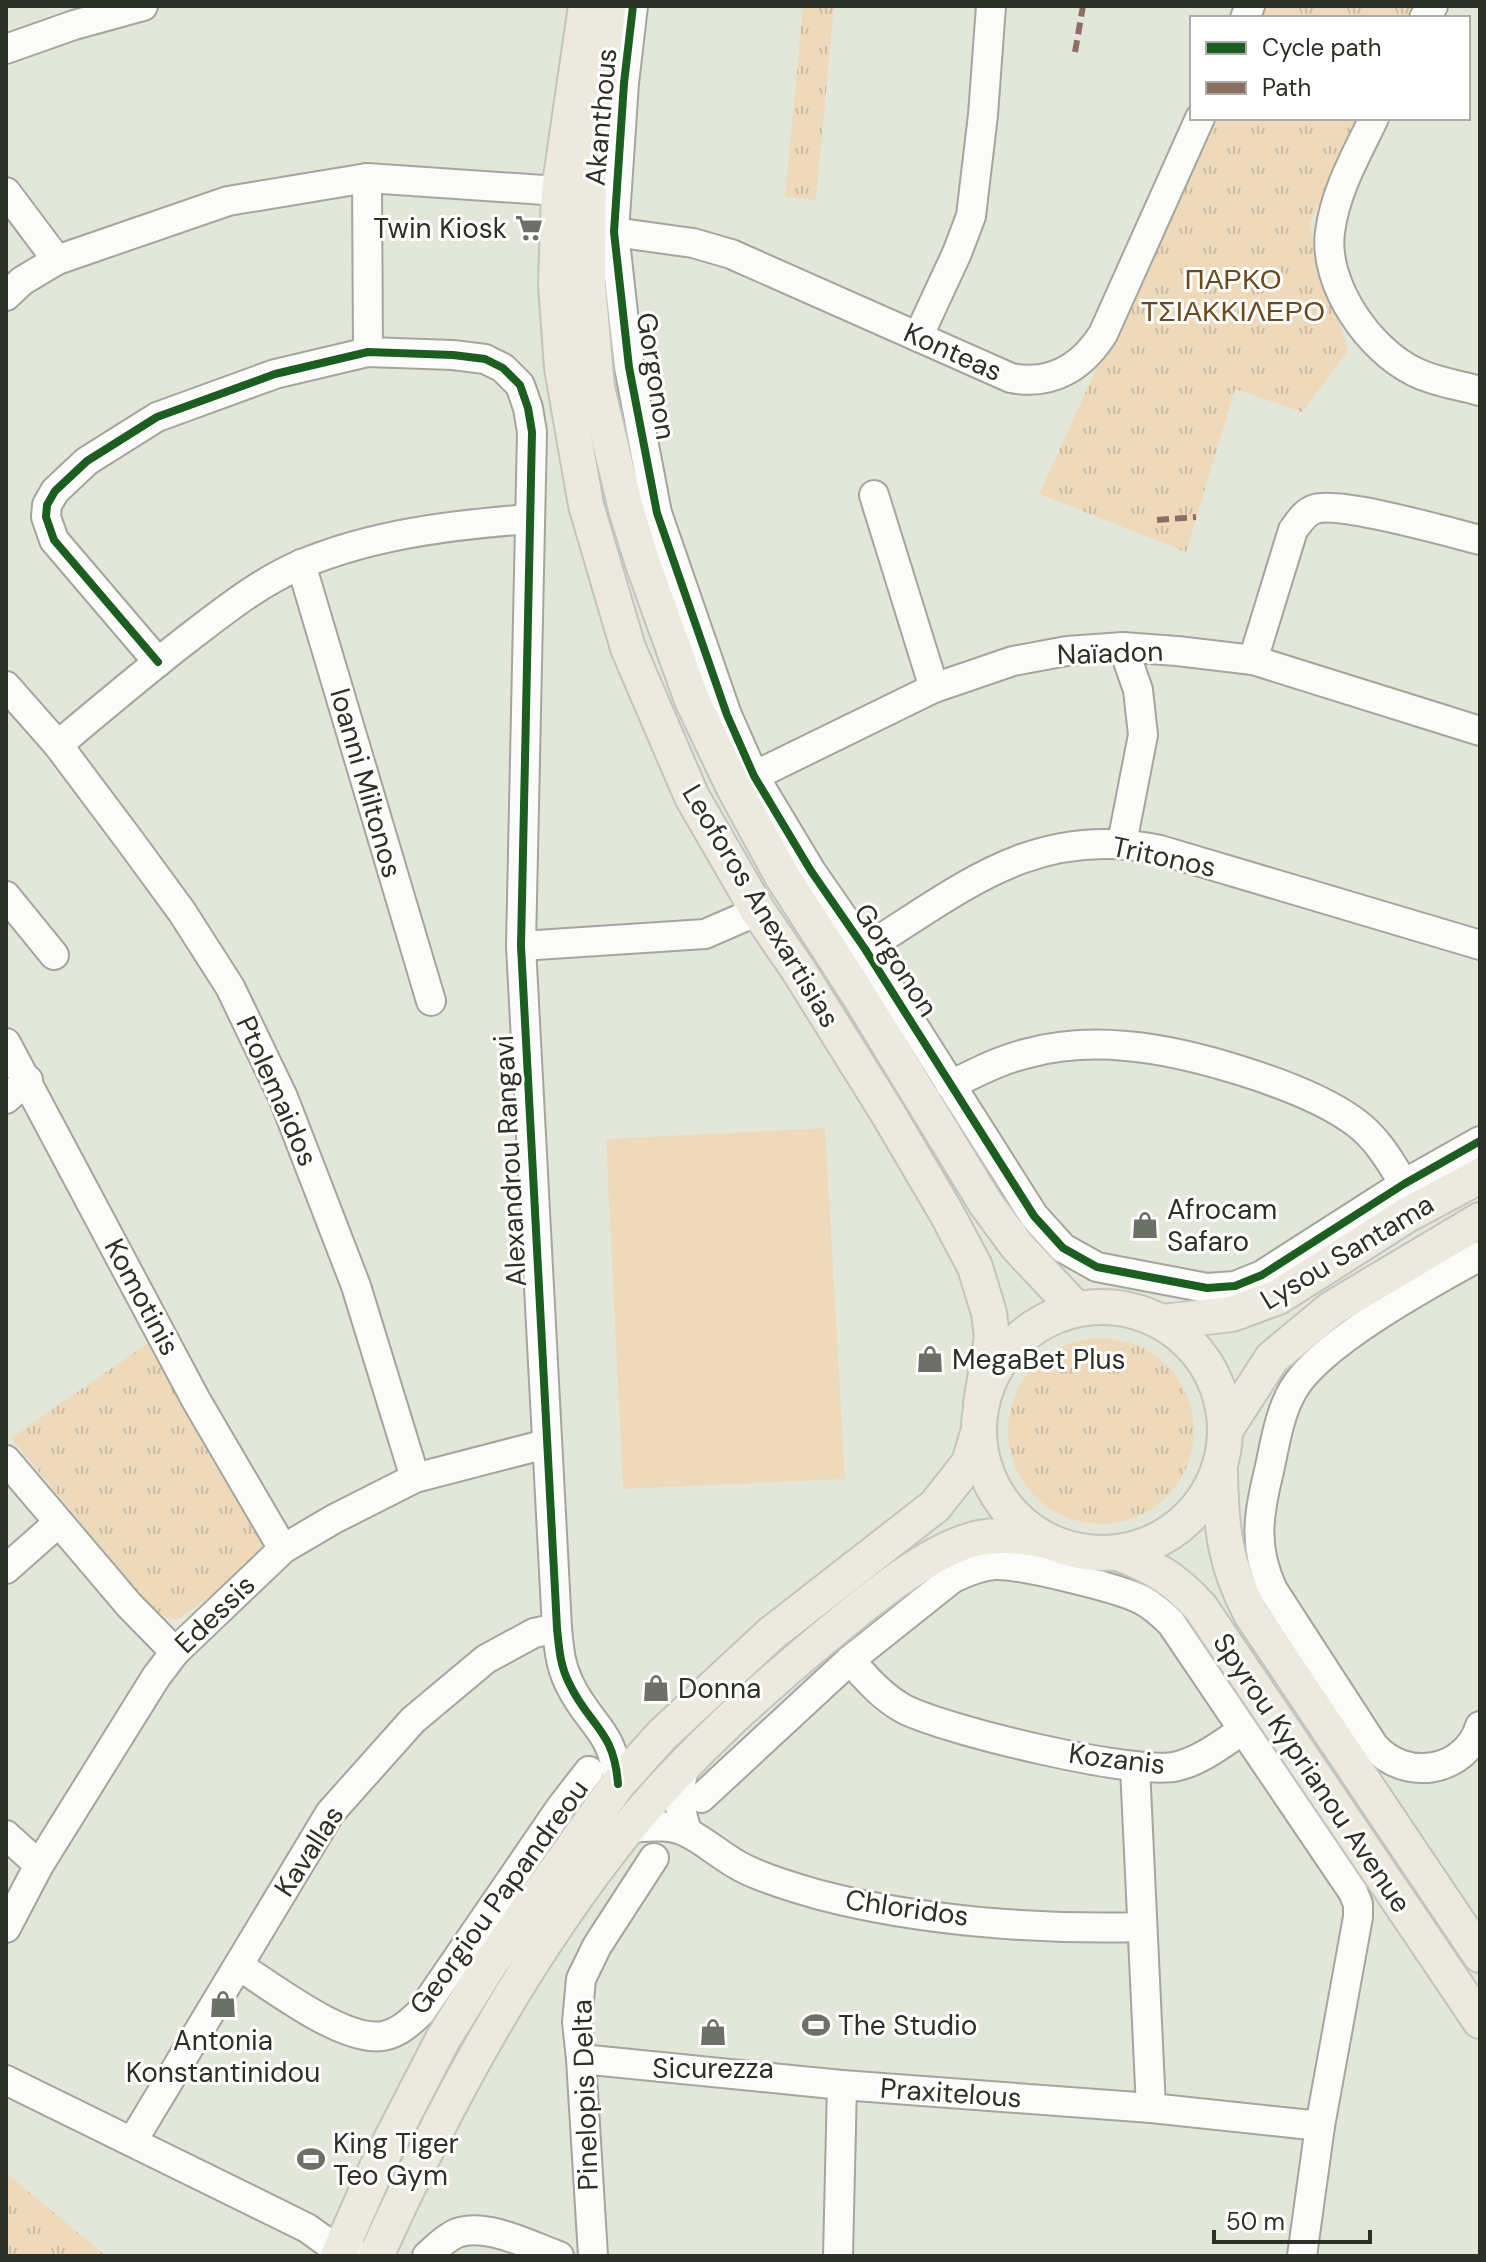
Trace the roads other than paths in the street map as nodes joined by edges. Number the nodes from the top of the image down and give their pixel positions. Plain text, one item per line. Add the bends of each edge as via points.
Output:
1 (143, 6) edge
2 (586, 6) edge
3 (608, 6) edge
4 (633, 6) edge
5 (991, 6) edge
6 (72, 15) edge
7 (6, 49) edge
8 (1199, 120) edge
9 (1373, 120) edge
10 (367, 178) junction
11 (559, 191) junction
12 (6, 192) edge
13 (614, 232) junction
14 (57, 260) junction
15 (6, 296) edge
16 (918, 337) junction
17 (368, 352) junction
18 (1480, 391) edge
19 (874, 495) dead end
20 (529, 519) junction
21 (1480, 540) edge
22 (301, 564) junction
23 (1123, 647) junction
24 (1253, 660) junction
25 (158, 662) junction
26 (6, 686) edge
27 (934, 688) junction
28 (1480, 731) edge
29 (58, 745) junction
30 (754, 776) junction
31 (1122, 843) junction
32 (6, 896) edge
33 (758, 911) junction
34 (1480, 945) edge
35 (521, 946) junction
36 (865, 949) junction
37 (54, 955) dead end
38 (431, 1001) dead end
39 (6, 1043) edge
40 (28, 1080) junction
41 (950, 1085) junction
42 (6, 1099) edge
43 (1480, 1141) edge
44 (1480, 1176) edge
45 (1404, 1184) junction
46 (1480, 1220) edge
47 (1480, 1256) edge
48 (1076, 1309) junction
49 (1163, 1322) junction
50 (980, 1418) junction
51 (1226, 1429) junction
52 (546, 1444) junction
53 (6, 1460) edge
54 (1220, 1471) junction
55 (415, 1478) junction
56 (58, 1523) junction
57 (1045, 1540) junction
58 (283, 1549) junction
59 (1118, 1553) junction
60 (6, 1569) edge
61 (557, 1628) junction
62 (175, 1652) junction
63 (850, 1660) junction
64 (592, 1717) junction
65 (1480, 1726) edge
66 (1243, 1730) junction
67 (662, 1735) junction
68 (684, 1767) junction
69 (1135, 1767) junction
70 (604, 1777) junction
71 (701, 1798) dead end
72 (628, 1828) junction
73 (687, 1832) junction
74 (6, 1835) edge
75 (654, 1858) dead end
76 (39, 1865) junction
77 (1142, 1927) junction
78 (6, 1928) edge
79 (1480, 1955) edge
80 (239, 1966) junction
81 (1480, 2021) edge
82 (581, 2059) junction
83 (6, 2080) edge
84 (842, 2085) junction
85 (1151, 2108) junction
86 (1320, 2126) junction
87 (132, 2142) junction
88 (359, 2208) junction
89 (307, 2228) junction
90 (345, 2254) edge
91 (376, 2256) edge
92 (427, 2256) edge
93 (559, 2256) edge
94 (593, 2256) edge
95 (838, 2256) edge
96 (1302, 2256) edge

1 - 6 street
2 - 11 main road, Leoforos Anexartisias
3 - 48 main road, Leoforos Anexartisias via 589,163 588,284 597,388 642,561 692,700 782,876 986,1204
4 - 13 street, Akanthous
5 - 16 street via 971,216
6 - 7 street
8 - 16 street, Konteas via 1103,334 1072,369 1043,380 1011,378
9 - 18 street via 1340,187 1329,234 1341,291 1355,319 1384,351 1414,372
10 - 11 street
10 - 14 street via 228,201
10 - 17 street
11 - 33 main road, Leoforos Anexartisias via 556,284 562,368 586,505 628,648 685,784
12 - 14 street
13 - 16 street, Konteas via 713,247
13 - 30 street, Gorgonon via 629,367 657,513 727,715
14 - 15 street
17 - 20 street, Alexandrou Rangavi via 485,359 520,385 532,432
17 - 25 street, Alexandrou Rangavi via 275,374 157,417 87,461 55,491 46,517 54,540
19 - 27 street
20 - 22 street via 410,533
20 - 35 street, Alexandrou Rangavi
21 - 24 street via 1348,509 1315,509 1293,530
22 - 25 street via 250,591
22 - 38 street, Ioanni Miltonos
23 - 24 street, Naïadon
23 - 27 street, Naïadon via 1013,661
23 - 31 street via 1138,690 1143,735
24 - 28 street, Naïadon
25 - 29 street
26 - 29 street, Ptolemaidos
27 - 30 street, Naïadon
29 - 55 street, Ptolemaidos via 182,912 230,987 283,1097 356,1286
30 - 36 street, Gorgonon
31 - 34 street, Tritonos
31 - 36 street, Tritonos via 1022,857 978,878
32 - 37 street
33 - 35 street via 705,934
33 - 50 main road, Leoforos Anexartisias via 887,1112 975,1267 992,1337
35 - 52 street, Alexandrou Rangavi
36 - 41 street, Gorgonon
39 - 40 street, Komotinis
40 - 42 street
40 - 58 street, Komotinis via 196,1400
41 - 45 street via 996,1063 1049,1049 1122,1045 1164,1052 1279,1085 1337,1111 1380,1146
41 - 45 street, Gorgonon via 1042,1228 1073,1256 1097,1267 1207,1288 1235,1286 1273,1269
43 - 45 street, Gorgonon
44 - 49 main road, Lysou Santama via 1266,1302 1232,1314
46 - 51 main road, Lysou Santama via 1310,1325 1272,1358
47 - 65 street via 1339,1344 1292,1391 1262,1499 1259,1551 1273,1590 1374,1746 1396,1765 1417,1769 1453,1760 1471,1745
48 - 49 main road via 1106,1306
48 - 50 main road via 1043,1321 1014,1343 992,1372
49 - 51 main road via 1209,1367 1222,1397
50 - 57 main road via 983,1465 997,1495 1018,1521
50 - 67 main road via 969,1463 935,1506 772,1633
51 - 54 main road
52 - 55 street, Edessis
52 - 61 street, Alexandrou Rangavi
53 - 56 street
54 - 59 main road via 1204,1502 1181,1527 1151,1545
54 - 79 main road, Spyrou Kyprianou Avenue via 1225,1548 1238,1590
55 - 58 street, Edessis
56 - 60 street
56 - 62 street
57 - 59 main road via 1080,1552
57 - 68 main road via 978,1538 917,1567 803,1655
58 - 62 street, Edessis
59 - 81 main road, Spyrou Kyprianou Avenue via 1156,1568 1201,1608
61 - 64 street, Alexandrou Rangavi via 560,1661
61 - 80 street, Kavallas via 534,1633 486,1659 413,1720 330,1813
62 - 76 street, Edessis
63 - 66 street via 953,1578 984,1566 1014,1567 1128,1593 1151,1605 1171,1623
63 - 69 street, Kozanis via 886,1697 917,1715
63 - 71 street
64 - 67 street, Alexandrou Rangavi via 627,1737
64 - 70 street, Alexandrou Rangavi via 616,1760
66 - 69 street, Kozanis via 1179,1766
66 - 86 street via 1358,1904
67 - 70 main road
68 - 72 main road
68 - 73 street via 678,1799
69 - 77 street
70 - 80 street, Georgiou Papandreou via 561,1807 420,2013 403,2029 385,2036 341,2030
70 - 88 main road via 443,2039
72 - 73 street, Chloridos
72 - 91 main road via 483,2042
73 - 77 street, Chloridos via 747,1870 820,1895 887,1909 1056,1926
74 - 76 street
75 - 82 street, Pinelopis Delta via 581,1979
76 - 78 street, Edessis
77 - 85 street
80 - 87 street, Kavallas
82 - 84 street, Praxitelous
82 - 94 street, Pinelopis Delta
83 - 87 street
84 - 85 street, Praxitelous
84 - 95 street
85 - 86 street, Praxitelous
86 - 96 street
87 - 89 street
88 - 89 street via 336,2228
88 - 90 main road
89 - 90 street
92 - 93 street via 444,2240 481,2229

